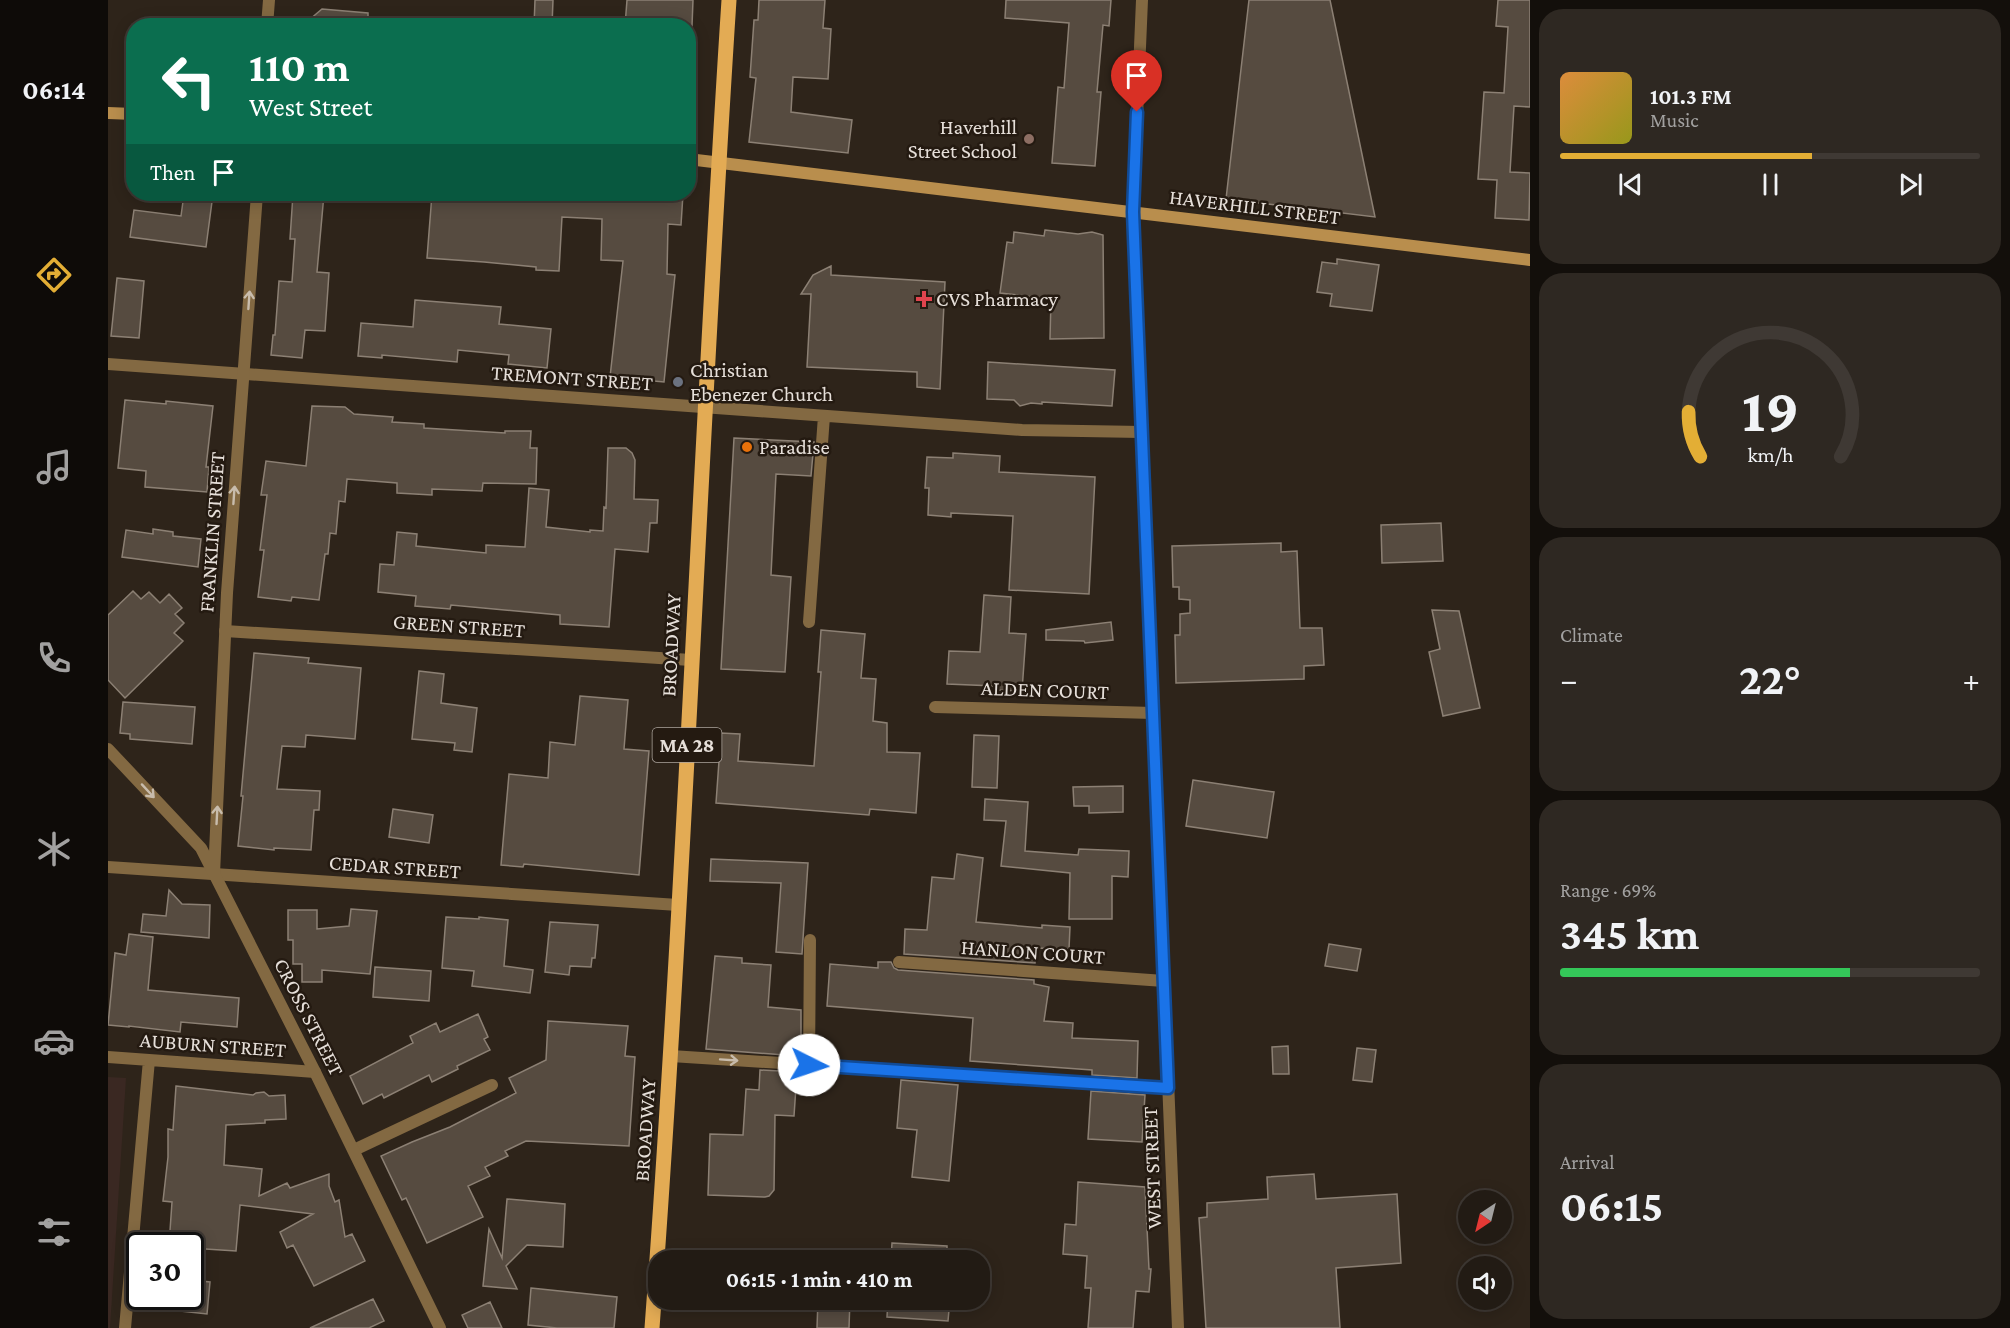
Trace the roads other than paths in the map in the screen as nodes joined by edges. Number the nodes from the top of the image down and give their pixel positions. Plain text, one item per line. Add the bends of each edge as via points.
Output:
1 (268, 0) edge
2 (729, 0) edge
3 (1142, 0) edge
4 (267, 18) edge
5 (108, 113) edge
6 (126, 114) edge
7 (696, 160) edge
8 (719, 162) junction
9 (256, 201) edge
10 (1133, 212) junction
11 (1530, 260) edge
12 (108, 364) edge
13 (243, 374) junction
14 (705, 407) junction
15 (824, 416) junction
16 (1142, 432) junction
17 (809, 622) dead end
18 (225, 631) junction
19 (691, 660) junction
20 (935, 707) dead end
21 (1153, 713) junction
22 (108, 749) edge
23 (108, 867) edge
24 (214, 874) junction
25 (678, 905) junction
26 (810, 940) dead end
27 (899, 962) dead end
28 (1164, 981) junction
29 (671, 1056) junction
30 (108, 1057) edge
31 (149, 1060) junction
32 (809, 1065) junction
33 (315, 1072) junction
34 (492, 1086) dead end
35 (1168, 1088) junction
36 (354, 1150) junction
37 (125, 1328) edge
38 (440, 1328) edge
39 (652, 1328) edge
40 (1178, 1328) edge

1 - 4 street
2 - 8 main road, BROADWAY / MA 28
3 - 10 street, WEST STREET
5 - 6 main road
7 - 8 main road, HAVERHILL STREET
8 - 10 main road, HAVERHILL STREET
8 - 14 main road, BROADWAY / MA 28
13 -> 9 street, FRANKLIN STREET
10 - 11 main road, HAVERHILL STREET
10 - 16 street, WEST STREET
12 - 13 street, TREMONT STREET
13 - 14 street, TREMONT STREET
18 -> 13 street, FRANKLIN STREET
14 - 15 street, TREMONT STREET
14 - 19 main road, BROADWAY / MA 28
15 - 16 street, TREMONT STREET via 1022,430
15 - 17 street
16 - 21 street, WEST STREET
18 - 19 street, GREEN STREET
24 -> 18 street, FRANKLIN STREET
19 - 25 main road, BROADWAY / MA 28
20 - 21 street, ALDEN COURT
21 - 28 street, WEST STREET
22 -> 24 street, CROSS STREET via 201,848
23 - 24 street, CEDAR STREET
24 - 25 street, CEDAR STREET
24 - 33 street, CROSS STREET
25 - 29 main road, BROADWAY / MA 28
26 - 32 street
27 - 28 street, HANLON COURT
28 - 35 street, WEST STREET
29 -> 32 street
29 - 39 main road, BROADWAY / MA 28
30 - 31 street, AUBURN STREET
31 - 33 street, AUBURN STREET
31 - 37 street
32 - 35 street
33 - 36 street, CROSS STREET
34 - 36 street
35 - 40 street, WEST STREET
36 - 38 street, CROSS STREET

